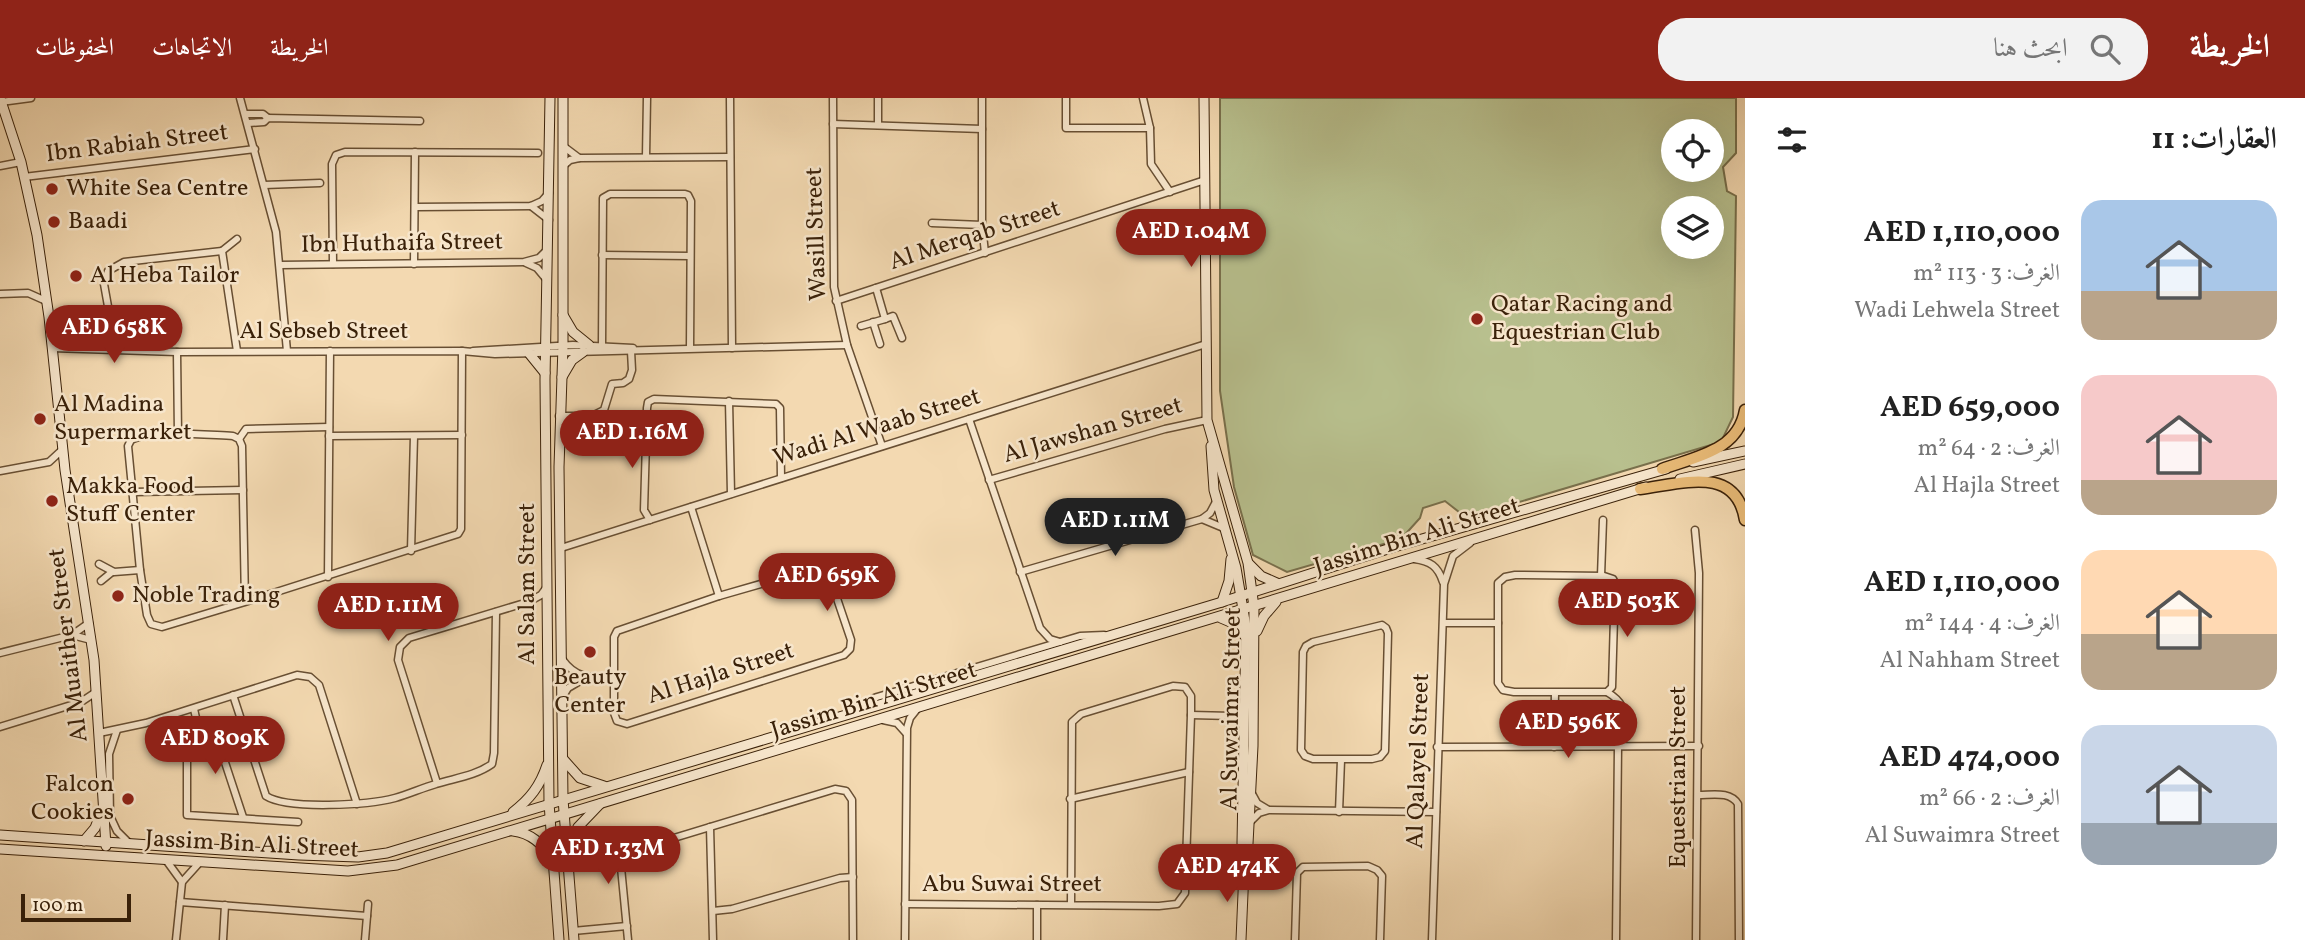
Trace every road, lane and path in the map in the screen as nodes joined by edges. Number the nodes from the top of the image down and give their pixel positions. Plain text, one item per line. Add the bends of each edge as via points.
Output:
1 (31, 98) edge
2 (240, 98) edge
3 (551, 98) edge
4 (563, 98) edge
5 (647, 98) edge
6 (730, 98) edge
7 (833, 98) edge
8 (878, 98) edge
9 (982, 98) edge
10 (1066, 98) edge
11 (1143, 98) edge
12 (1204, 98) edge
13 (1, 100) edge
14 (245, 114) junction
15 (268, 118) junction
16 (420, 121) dead end
17 (248, 123) junction
18 (832, 124) junction
19 (878, 125) junction
20 (982, 128) junction
21 (1150, 128) junction
22 (563, 146) junction
23 (255, 149) junction
24 (415, 152) junction
25 (538, 153) dead end
26 (646, 157) junction
27 (730, 157) junction
28 (579, 158) junction
29 (21, 162) junction
30 (0, 166) edge
31 (563, 166) junction
32 (24, 177) junction
33 (1205, 180) junction
34 (320, 183) dead end
35 (264, 185) junction
36 (550, 191) junction
37 (1170, 192) junction
38 (531, 206) junction
39 (416, 207) junction
40 (550, 222) junction
41 (932, 223) dead end
42 (982, 225) junction
43 (237, 239) dead end
44 (548, 248) junction
45 (222, 251) junction
46 (985, 253) junction
47 (602, 255) junction
48 (690, 256) junction
49 (524, 262) junction
50 (333, 264) junction
51 (414, 264) junction
52 (280, 265) junction
53 (43, 280) junction
54 (548, 284) junction
55 (876, 288) junction
56 (28, 293) junction
57 (0, 294) edge
58 (46, 301) junction
59 (836, 301) junction
60 (563, 313) junction
61 (885, 318) junction
62 (873, 322) junction
63 (861, 326) dead end
64 (902, 338) dead end
65 (880, 344) dead end
66 (1206, 344) junction
67 (602, 345) junction
68 (846, 345) junction
69 (52, 348) junction
70 (690, 348) junction
71 (732, 348) junction
72 (547, 349) junction
73 (563, 349) junction
74 (586, 349) junction
75 (639, 349) junction
76 (116, 351) junction
77 (237, 351) junction
78 (287, 351) junction
79 (330, 351) junction
80 (462, 351) junction
81 (471, 351) junction
82 (631, 351) junction
83 (177, 352) junction
84 (528, 352) junction
85 (545, 373) junction
86 (561, 378) junction
87 (729, 401) junction
88 (1745, 410) edge
89 (559, 416) junction
90 (969, 419) junction
91 (1207, 419) junction
92 (329, 427) junction
93 (178, 435) junction
94 (462, 435) junction
95 (329, 436) junction
96 (414, 436) junction
97 (1211, 436) junction
98 (239, 439) junction
99 (883, 446) junction
100 (63, 450) junction
101 (1741, 452) edge
102 (50, 461) junction
103 (1742, 465) edge
104 (65, 470) junction
105 (1662, 470) junction
106 (0, 471) edge
107 (781, 478) junction
108 (989, 480) junction
109 (1640, 489) junction
110 (243, 490) junction
111 (133, 492) junction
112 (730, 494) junction
113 (1217, 500) junction
114 (691, 507) junction
115 (1202, 519) junction
116 (650, 520) junction
117 (1603, 520) dead end
118 (1745, 520) edge
119 (1226, 530) junction
120 (1695, 530) dead end
121 (1478, 539) junction
122 (561, 548) junction
123 (411, 551) junction
124 (1232, 551) junction
125 (1408, 559) junction
126 (1248, 563) junction
127 (99, 564) dead end
128 (140, 570) junction
129 (114, 572) junction
130 (1020, 572) junction
131 (1602, 576) junction
132 (328, 577) junction
133 (101, 581) dead end
134 (1278, 583) junction
135 (1444, 584) junction
136 (548, 586) junction
137 (1252, 592) junction
138 (1241, 595) junction
139 (719, 596) junction
140 (1281, 598) junction
141 (1222, 601) junction
142 (245, 602) junction
143 (528, 602) junction
144 (1254, 607) junction
145 (548, 610) junction
146 (1244, 610) junction
147 (496, 612) junction
148 (1219, 618) junction
149 (1498, 622) junction
150 (89, 623) junction
151 (1444, 623) junction
152 (1040, 628) junction
153 (72, 635) junction
154 (1106, 636) junction
155 (1250, 638) junction
156 (91, 640) junction
157 (1060, 642) junction
158 (1032, 650) junction
159 (0, 653) edge
160 (562, 659) junction
161 (585, 678) junction
162 (614, 678) junction
163 (97, 692) junction
164 (1607, 692) junction
165 (1555, 693) junction
166 (233, 695) junction
167 (562, 696) junction
168 (81, 702) junction
169 (97, 704) junction
170 (1244, 704) junction
171 (918, 708) junction
172 (194, 709) junction
173 (854, 711) junction
174 (1191, 715) junction
175 (1232, 716) junction
176 (879, 719) junction
177 (0, 727) edge
178 (198, 727) junction
179 (1243, 728) junction
180 (117, 730) junction
181 (99, 733) junction
182 (1624, 733) dead end
183 (906, 735) junction
184 (1618, 746) junction
185 (1699, 746) junction
186 (1437, 747) junction
187 (1554, 747) junction
188 (563, 759) junction
189 (549, 760) junction
190 (1341, 760) junction
191 (1188, 772) junction
192 (437, 783) junction
193 (605, 786) junction
194 (1251, 791) junction
195 (1698, 794) junction
196 (564, 799) junction
197 (1070, 799) junction
198 (549, 803) junction
199 (601, 803) junction
200 (358, 804) junction
201 (103, 808) junction
202 (1269, 810) junction
203 (1339, 812) junction
204 (565, 813) junction
205 (1436, 813) junction
206 (243, 817) junction
207 (506, 817) junction
208 (550, 818) junction
209 (298, 822) dead end
210 (1249, 824) junction
211 (710, 827) junction
212 (508, 830) junction
213 (0, 835) edge
214 (84, 841) junction
215 (105, 843) junction
216 (130, 844) junction
217 (0, 849) edge
218 (567, 849) junction
219 (112, 857) junction
220 (552, 859) junction
221 (166, 860) junction
222 (200, 862) junction
223 (1244, 870) junction
224 (853, 877) junction
225 (182, 882) junction
226 (180, 902) junction
227 (368, 904) dead end
228 (905, 904) junction
229 (225, 905) junction
230 (1037, 905) junction
231 (1071, 905) junction
232 (713, 911) junction
233 (367, 916) junction
234 (627, 926) junction
235 (574, 936) edge
236 (176, 940) edge
237 (223, 940) edge
238 (365, 940) edge
239 (559, 940) edge
240 (628, 940) edge
241 (713, 940) edge
242 (853, 940) edge
243 (905, 940) edge
244 (1037, 940) edge
245 (1241, 940) edge
246 (1295, 940) edge
247 (1380, 940) edge
248 (1432, 940) edge
249 (1616, 940) edge
250 (1696, 940) edge
251 (1739, 940) edge

1 - 13 street
2 - 14 street
3 - 36 street, Al Salam Street
4 - 22 street, Al Salam Street
5 - 26 street
6 - 27 street
7 - 18 street, Wasill Street
8 - 19 street
9 - 20 street
10 - 21 street via 1066,128
11 - 21 street
12 - 33 street
13 - 29 street, Al Muaither Street
14 - 15 street
14 - 17 street
15 - 16 street
15 - 17 street
17 - 23 street
18 - 19 street
18 - 59 street, Wasill Street
19 - 20 street
20 - 42 street
21 - 37 street via 1151,164
22 - 28 street
22 - 31 street, Al Salam Street
23 - 32 street, Ibn Rabiah Street
23 - 35 street
24 - 25 street
24 - 39 street
24 - 50 street via 336,155 332,164
26 - 27 street
26 - 28 street
27 - 71 street
28 - 31 street
29 - 30 street
29 - 32 street, Al Muaither Street
31 - 60 street, Al Salam Street
32 - 53 street, Al Muaither Street
33 - 37 street, Al Merqab Street
33 - 66 street
34 - 35 street
35 - 52 street
36 - 38 street
36 - 40 street, Al Salam Street
37 - 46 street, Al Merqab Street
38 - 39 street
38 - 40 street
39 - 51 street
40 - 44 street, Al Salam Street
41 - 42 street
42 - 46 street
43 - 45 street
44 - 49 street, Ibn Huthaifa Street via 539,258
44 - 54 street, Al Salam Street
45 - 76 street via 124,262 108,271 104,284
45 - 77 street
46 - 55 street, Al Merqab Street
47 - 48 street
47 - 48 street via 602,202 606,195 685,194 691,201
47 - 67 street
48 - 70 street
49 - 51 street, Ibn Huthaifa Street
49 - 54 street, Ibn Huthaifa Street via 537,268
50 - 51 street, Ibn Huthaifa Street
50 - 52 street, Ibn Huthaifa Street
52 - 78 street
53 - 56 street
53 - 58 street, Al Muaither Street
54 - 72 street, Al Salam Street
55 - 59 street, Al Merqab Street
55 - 61 street
56 - 57 street
56 - 58 street
58 - 69 street, Al Muaither Street
59 - 68 street, Wasill Street
60 - 73 street, Al Salam Street
60 - 74 street
61 - 62 street
61 - 64 street via 893,316
62 - 63 street
62 - 65 street
66 - 90 street, Wadi Al Waab Street
66 - 91 street
67 - 74 street, Al Sebseb Street
67 - 75 street, Al Sebseb Street
68 - 71 street, Al Sebseb Street
68 - 99 street, Wasill Street
69 - 76 street, Al Sebseb Street
69 - 100 street, Al Muaither Street
70 - 71 street, Al Sebseb Street
70 - 75 street, Al Sebseb Street
72 - 73 street, Al Sebseb Street
72 - 81 street, Al Sebseb Street
72 - 84 street, Al Sebseb Street
72 - 85 street, Al Salam Street
73 - 74 street, Al Sebseb Street
73 - 86 street, Al Salam Street
74 - 82 street, Al Sebseb Street
74 - 86 street
75 - 82 street, Al Sebseb Street
76 - 83 street, Al Sebseb Street
77 - 78 street, Al Sebseb Street
77 - 83 street, Al Sebseb Street
78 - 79 street, Al Sebseb Street
79 - 80 street, Al Sebseb Street
79 - 92 street
80 - 81 street, Al Sebseb Street
80 - 94 street
81 - 84 street, Al Sebseb Street
82 - 89 street via 629,379 612,384 604,410 592,416
83 - 93 street
84 - 85 street
85 - 136 street, Al Salam Street
86 - 89 street, Al Salam Street
87 - 107 street via 771,402 780,408
87 - 112 street
87 - 116 street via 648,402 644,510
88 - 105 highway via 1734,438
89 - 122 street, Al Salam Street
90 - 99 street, Wadi Al Waab Street
90 - 108 street
91 - 97 street
91 - 108 street, Al Jawshan Street
92 - 95 street
92 - 98 street via 246,429
93 - 98 street
93 - 111 street via 131,440
94 - 96 street
94 - 123 street via 461,529 453,537
95 - 96 street
95 - 132 street
96 - 123 street
97 - 113 street, Al Suwaimra Street
97 - 126 street, Al Suwaimra Street
98 - 110 street
99 - 107 street, Wadi Al Waab Street
100 - 102 street
100 - 104 street, Al Muaither Street
101 - 103 street
101 - 105 street, Jassim Bin Ali Street
102 - 104 street
102 - 106 street
103 - 109 street, Jassim Bin Ali Street
104 - 150 street, Al Muaither Street
105 - 134 street, Jassim Bin Ali Street
107 - 112 street, Wadi Al Waab Street
108 - 130 street
109 - 118 highway via 1718,483 1736,496
109 - 121 street, Jassim Bin Ali Street
110 - 111 street
110 - 142 street
111 - 128 street
112 - 114 street, Wadi Al Waab Street
113 - 115 street
113 - 119 street, Al Suwaimra Street
114 - 116 street, Wadi Al Waab Street
114 - 139 street
115 - 119 street
115 - 130 street
116 - 122 street, Wadi Al Waab Street
117 - 131 street
119 - 124 street, Al Suwaimra Street
120 - 185 street, Equestrian Street
121 - 125 street, Jassim Bin Ali Street
121 - 135 street, Al Qalayel Street via 1453,556
122 - 160 street, Al Salam Street
123 - 132 street
124 - 138 street, Al Suwaimra Street
124 - 141 street
125 - 135 street via 1435,566
125 - 140 street, Jassim Bin Ali Street
126 - 134 street via 1261,576
126 - 137 street, Al Suwaimra Street
127 - 129 street
128 - 129 street
128 - 142 street via 151,624 162,626
129 - 133 street
130 - 152 street
131 - 149 street via 1505,577 1498,583
131 - 164 street via 1615,583 1612,687
132 - 142 street
134 - 137 street, Jassim Bin Ali Street
135 - 151 street, Al Qalayel Street
136 - 143 street
136 - 145 street, Al Salam Street
137 - 138 street, Jassim Bin Ali Street
137 - 144 street, Al Suwaimra Street
138 - 141 street, Jassim Bin Ali Street
138 - 146 street, Al Suwaimra Street
139 - 162 street, Al Hajla Street via 617,631
139 - 162 street, Al Hajla Street via 823,568 851,640 849,649 844,655 627,724 614,713
140 - 144 street, Jassim Bin Ali Street
140 - 155 street
141 - 154 street, Jassim Bin Ali Street
143 - 145 street
143 - 147 street
144 - 146 street, Jassim Bin Ali Street
144 - 155 street, Al Suwaimra Street
145 - 189 street, Al Salam Street
146 - 148 street, Jassim Bin Ali Street
146 - 155 street, Al Suwaimra Street
147 - 192 street via 492,764
147 - 192 street via 409,638 400,648 398,660
148 - 155 street via 1236,624
148 - 171 street, Jassim Bin Ali Street
149 - 151 street
149 - 165 street via 1497,683 1503,690
150 - 153 street
150 - 156 street, Al Muaither Street
151 - 186 street, Al Qalayel Street
152 - 157 street
152 - 158 street
153 - 156 street
153 - 159 street
154 - 157 street via 1086,635
154 - 173 street, Jassim Bin Ali Street
155 - 170 street, Al Suwaimra Street
155 - 194 street, Al Suwaimra Street
156 - 163 street, Al Muaither Street
157 - 158 street
158 - 173 street via 872,699
160 - 161 street
160 - 167 street, Al Salam Street
161 - 162 street, Al Hajla Street
161 - 167 street
163 - 168 street
163 - 169 street, Al Muaither Street
164 - 165 street
164 - 182 street via 1620,699
165 - 187 street
166 - 172 street
166 - 200 street via 267,796 281,803
166 - 200 street via 297,675 310,677 319,685
167 - 188 street, Al Salam Street
168 - 169 street
168 - 177 street
169 - 181 street, Al Muaither Street
170 - 175 street
170 - 179 street, Al Suwaimra Street
171 - 176 street, Jassim Bin Ali Street
171 - 183 street
172 - 178 street
172 - 180 street
173 - 193 street, Jassim Bin Ali Street
174 - 175 street
174 - 191 street, Abu Suwai Street
174 - 197 street, Abu Suwai Street via 1191,696 1185,687 1173,686 1078,715 1070,729
175 - 179 street
176 - 183 street via 897,723
176 - 199 street, Jassim Bin Ali Street
178 - 206 street via 213,726
178 - 206 street via 187,733 186,813 189,817
179 - 223 street, Al Suwaimra Street
180 - 181 street
180 - 216 street, Al Muaither Street via 109,754 110,816
181 - 201 street, Al Muaither Street
183 - 228 street
184 - 185 street
184 - 187 street
184 - 249 street
185 - 195 street, Equestrian Street
186 - 187 street
186 - 205 street, Al Qalayel Street
188 - 193 street via 580,778
188 - 196 street, Al Salam Street
189 - 198 street, Al Salam Street
189 - 207 street via 536,790
190 - 190 street via 1372,760 1385,751 1388,633 1382,625 1313,642 1303,652 1301,750 1313,759
190 - 203 street
191 - 197 street
191 - 231 street, Abu Suwai Street via 1182,900 1169,906
192 - 200 street
193 - 196 street, Jassim Bin Ali Street
194 - 202 street via 1257,803
194 - 210 street, Al Suwaimra Street
195 - 250 street, Equestrian Street
195 - 251 street via 1731,796 1737,802
196 - 198 street, Jassim Bin Ali Street
196 - 204 street, Al Salam Street
197 - 231 street
198 - 207 street, Jassim Bin Ali Street
198 - 208 street, Al Salam Street
199 - 204 street, Jassim Bin Ali Street
199 - 218 street via 578,827
201 - 214 street
201 - 215 street, Al Muaither Street
202 - 203 street
202 - 210 street
203 - 205 street
204 - 208 street, Jassim Bin Ali Street
204 - 218 street, Al Salam Street
205 - 248 street, Al Qalayel Street
206 - 209 street
207 - 216 street, Jassim Bin Ali Street via 411,847 358,857
208 - 212 street, Jassim Bin Ali Street
208 - 220 street, Al Salam Street
210 - 223 street, Al Suwaimra Street
211 - 224 street via 835,789 846,791 852,800
211 - 232 street
211 - 234 street via 620,857
212 - 220 street via 536,840
212 - 222 street, Jassim Bin Ali Street via 365,871
213 - 214 street, Jassim Bin Ali Street
214 - 215 street, Jassim Bin Ali Street
215 - 216 street, Jassim Bin Ali Street
215 - 219 street, Al Muaither Street
217 - 219 street, Jassim Bin Ali Street
218 - 235 street, Al Salam Street
219 - 221 street, Jassim Bin Ali Street
220 - 239 street, Al Salam Street
221 - 222 street, Jassim Bin Ali Street
221 - 225 street
222 - 225 street
223 - 245 street, Al Suwaimra Street
224 - 232 street
224 - 242 street
225 - 226 street
226 - 229 street
226 - 236 street
227 - 233 street
228 - 230 street, Abu Suwai Street
228 - 243 street
229 - 233 street
229 - 237 street
230 - 231 street, Abu Suwai Street
230 - 244 street
232 - 241 street
233 - 238 street
234 - 235 street
234 - 240 street
246 - 247 street via 1297,873 1303,867 1368,866 1382,876

